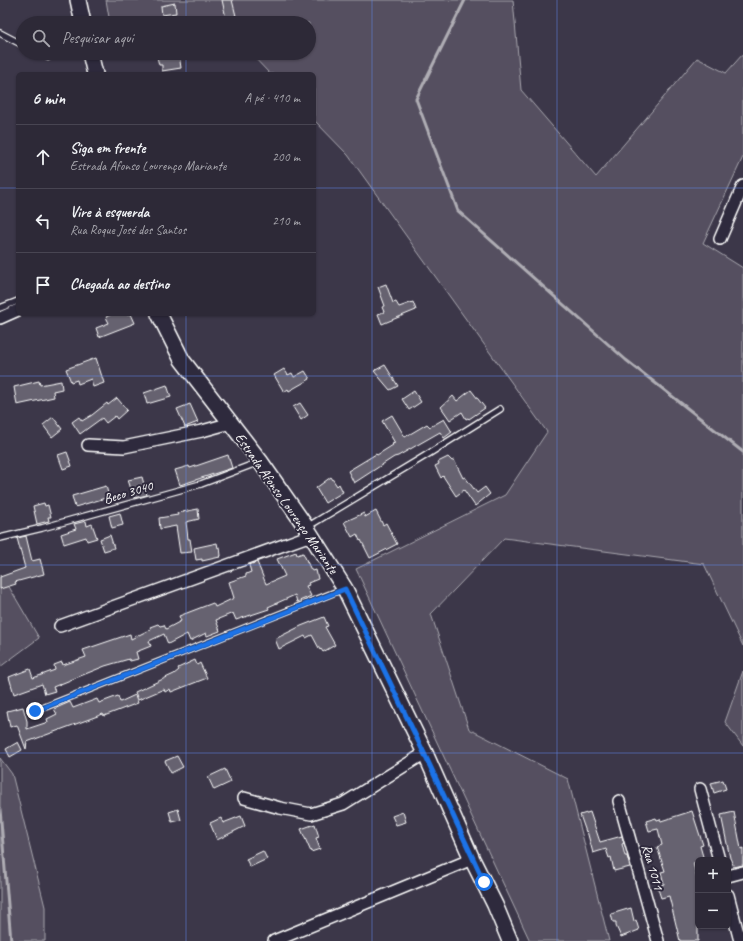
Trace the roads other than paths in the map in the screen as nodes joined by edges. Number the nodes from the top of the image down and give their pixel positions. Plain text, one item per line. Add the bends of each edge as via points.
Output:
1 (78, 0) edge
2 (81, 16) edge
3 (0, 33) edge
4 (16, 41) edge
5 (92, 60) edge
6 (95, 72) edge
7 (743, 186) edge
8 (720, 239) dead end
9 (16, 302) edge
10 (0, 308) edge
11 (16, 311) edge
12 (160, 316) edge
13 (0, 318) edge
14 (500, 409) dead end
15 (231, 423) junction
16 (88, 445) dead end
17 (260, 461) junction
18 (309, 531) junction
19 (0, 538) edge
20 (345, 589) junction
21 (60, 626) dead end
22 (35, 711) dead end
23 (424, 753) junction
24 (700, 789) dead end
25 (244, 798) dead end
26 (619, 801) dead end
27 (718, 857) edge
28 (472, 859) junction
29 (743, 872) edge
30 (731, 875) edge
31 (731, 906) edge
32 (274, 941) edge
33 (510, 941) edge
34 (658, 941) edge
35 (740, 941) edge

1 - 2 main road
3 - 4 lane
5 - 6 main road
7 - 8 street
9 - 10 lane
11 - 13 street
12 - 15 main road, Estrada Afonso Lourenço Mariante via 182,360
14 - 18 lane
15 - 16 street via 124,447
15 - 17 main road, Estrada Afonso Lourenço Mariante
17 - 18 main road, Estrada Afonso Lourenço Mariante
17 - 19 lane, Beco 3040 via 201,484
18 - 20 main road, Estrada Afonso Lourenço Mariante
18 - 21 street
20 - 22 lane
20 - 23 main road, Estrada Afonso Lourenço Mariante
23 - 25 street via 342,804 311,814
23 - 28 main road, Estrada Afonso Lourenço Mariante
24 - 27 street
26 - 34 street, Rua 1011
28 - 32 street
28 - 33 main road, Estrada Afonso Lourenço Mariante
29 - 30 street
31 - 35 street

